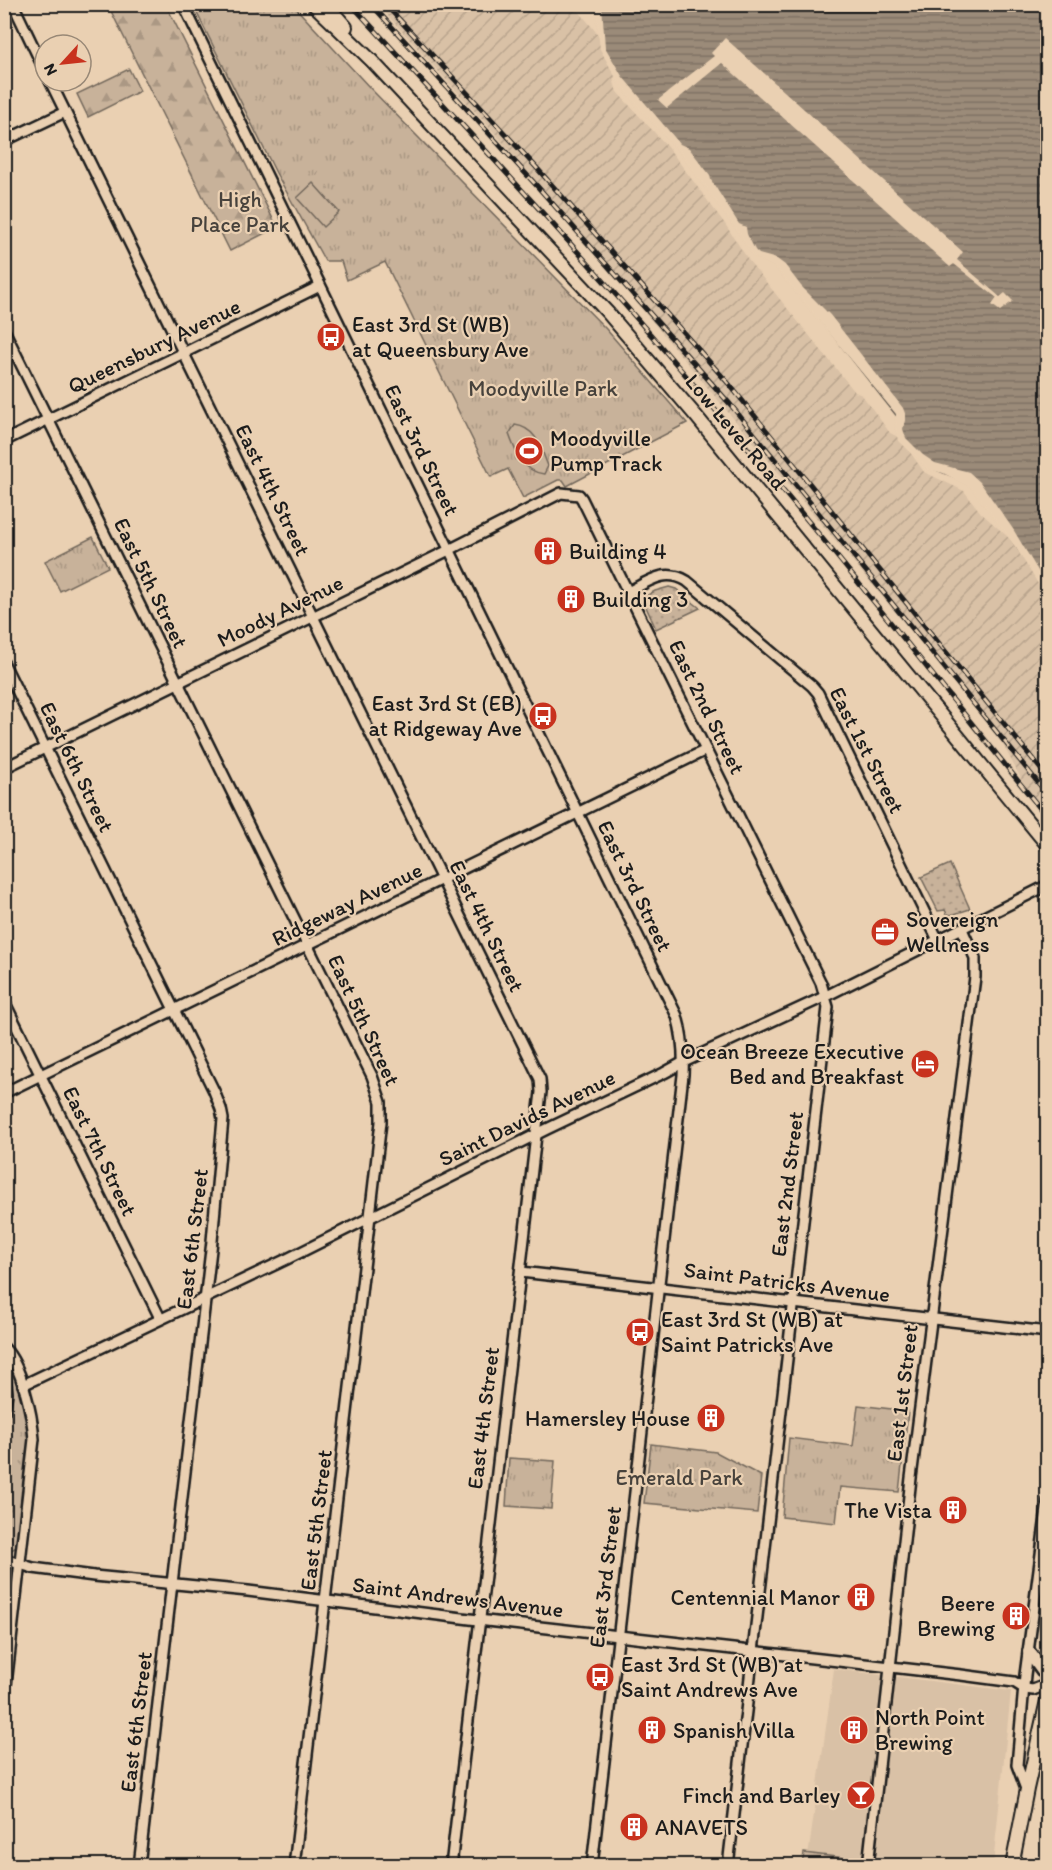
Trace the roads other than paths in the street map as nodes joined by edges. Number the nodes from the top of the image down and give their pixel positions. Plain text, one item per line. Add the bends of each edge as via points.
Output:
1 (13, 4) edge
2 (183, 4) edge
3 (313, 4) edge
4 (326, 4) edge
5 (33, 46) edge
6 (372, 62) junction
7 (56, 93) edge
8 (65, 112) junction
9 (4, 141) edge
10 (320, 286) junction
11 (4, 330) edge
12 (184, 354) junction
13 (48, 420) junction
14 (4, 441) edge
15 (574, 494) joint
16 (449, 550) junction
17 (628, 592) junction
18 (313, 617) junction
19 (4, 664) edge
20 (178, 682) junction
21 (45, 748) junction
22 (706, 750) junction
23 (4, 768) edge
24 (577, 813) junction
25 (1047, 846) edge
26 (442, 879) junction
27 (1047, 885) edge
28 (962, 929) junction
29 (938, 940) junction
30 (307, 945) junction
31 (826, 996) junction
32 (4, 1001) edge
33 (174, 1010) junction
34 (684, 1062) junction
35 (41, 1076) junction
36 (4, 1093) edge
37 (536, 1134) junction
38 (370, 1217) junction
39 (521, 1272) junction
40 (659, 1287) junction
41 (205, 1298) junction
42 (793, 1303) junction
43 (160, 1318) junction
44 (931, 1319) junction
45 (1047, 1332) edge
46 (4, 1348) edge
47 (4, 1365) edge
48 (23, 1385) junction
49 (4, 1412) edge
50 (1047, 1501) edge
51 (1046, 1524) edge
52 (4, 1558) edge
53 (21, 1564) junction
54 (171, 1584) junction
55 (326, 1602) junction
56 (478, 1620) junction
57 (618, 1636) junction
58 (754, 1652) junction
59 (1029, 1652) junction
60 (890, 1667) junction
61 (1026, 1675) junction
62 (1047, 1678) edge
63 (1014, 1682) junction
64 (1047, 1684) edge
65 (1025, 1689) junction
66 (1047, 1696) edge
67 (4, 1702) edge
68 (1027, 1789) junction
69 (139, 1866) edge
70 (294, 1866) edge
71 (451, 1866) edge
72 (592, 1866) edge
73 (728, 1866) edge
74 (868, 1866) edge
75 (1012, 1866) edge

1 - 5 street
2 - 10 street, East 3rd Street
3 - 6 main road, Low Level Road
4 - 6 main road, Low Level Road
6 - 25 main road, Low Level Road via 608,313
7 - 8 street, East 4th Street
8 - 9 street
8 - 12 street, East 4th Street
10 - 12 street, Queensbury Avenue
10 - 16 street, East 3rd Street
11 - 13 street, East 5th Street
12 - 13 street, Queensbury Avenue
12 - 18 street, East 4th Street
13 - 14 street, Queensbury Avenue
13 - 20 street, East 5th Street
15 - 16 street, Moody Avenue via 561,493
15 - 17 street, East 2nd Street via 582,499
16 - 18 street, Moody Avenue
16 - 24 street, East 3rd Street
17 - 22 street, East 2nd Street
17 - 29 street, East 1st Street via 661,575 679,576 812,686
18 - 20 street, Moody Avenue
18 - 26 street, East 4th Street
19 - 21 street, East 6th Street
20 - 21 street, Moody Avenue
20 - 30 street, East 5th Street
21 - 23 street, Moody Avenue
21 - 33 street, East 6th Street
22 - 24 street, Ridgeway Avenue
22 - 31 street, East 2nd Street
24 - 26 street, Ridgeway Avenue
24 - 34 street, East 3rd Street via 677,1016
26 - 30 street, Ridgeway Avenue
26 - 37 street, East 4th Street via 536,1070 541,1092
27 - 28 street, Saint Davids Avenue
28 - 29 street, Saint Davids Avenue
28 - 44 street, East 1st Street via 975,958 975,976
29 - 31 street, Saint Davids Avenue
30 - 33 street, Ridgeway Avenue
30 - 38 street, East 5th Street via 379,1092 381,1122
31 - 34 street, Saint Davids Avenue
31 - 42 street, East 2nd Street via 828,1007
32 - 35 street, East 7th Street
33 - 35 street, Ridgeway Avenue
33 - 41 street, East 6th Street via 223,1119
34 - 37 street, Saint Davids Avenue
34 - 40 street, East 3rd Street
35 - 36 street, Ridgeway Avenue
35 - 43 street, East 7th Street
37 - 38 street, Saint Davids Avenue
37 - 39 street, East 4th Street
38 - 41 street, Saint Davids Avenue
38 - 55 street, East 5th Street
39 - 40 street, Saint Patricks Avenue
39 - 56 street, East 4th Street
40 - 42 street, Saint Patricks Avenue
40 - 57 street, East 3rd Street
41 - 43 street, Saint Davids Avenue
41 - 54 street, East 6th Street
42 - 44 street, Saint Patricks Avenue
42 - 58 street, East 2nd Street
43 - 48 street, Saint Davids Avenue
44 - 45 street, Saint Patricks Avenue
44 - 60 street, East 1st Street
46 - 48 street
47 - 49 street
48 - 53 street via 34,1439
50 - 51 street
51 - 59 street
52 - 53 street, Saint Andrews Avenue
53 - 54 street, Saint Andrews Avenue
53 - 67 street
54 - 55 street, Saint Andrews Avenue
54 - 69 street, East 6th Street
55 - 56 street, Saint Andrews Avenue
55 - 70 street, East 5th Street
56 - 57 street, Saint Andrews Avenue
56 - 71 street, East 4th Street
57 - 58 street, Saint Andrews Avenue
57 - 72 street, East 3rd Street
58 - 60 street, Saint Andrews Avenue
58 - 73 street, East 2nd Street
59 - 61 street
59 - 62 main road
60 - 63 street, Saint Andrews Avenue
60 - 74 street, East 1st Street
61 - 63 street
61 - 65 street
63 - 65 street, Saint Andrews Avenue
64 - 65 street
65 - 68 street via 1017,1765
66 - 68 main road
68 - 75 main road

